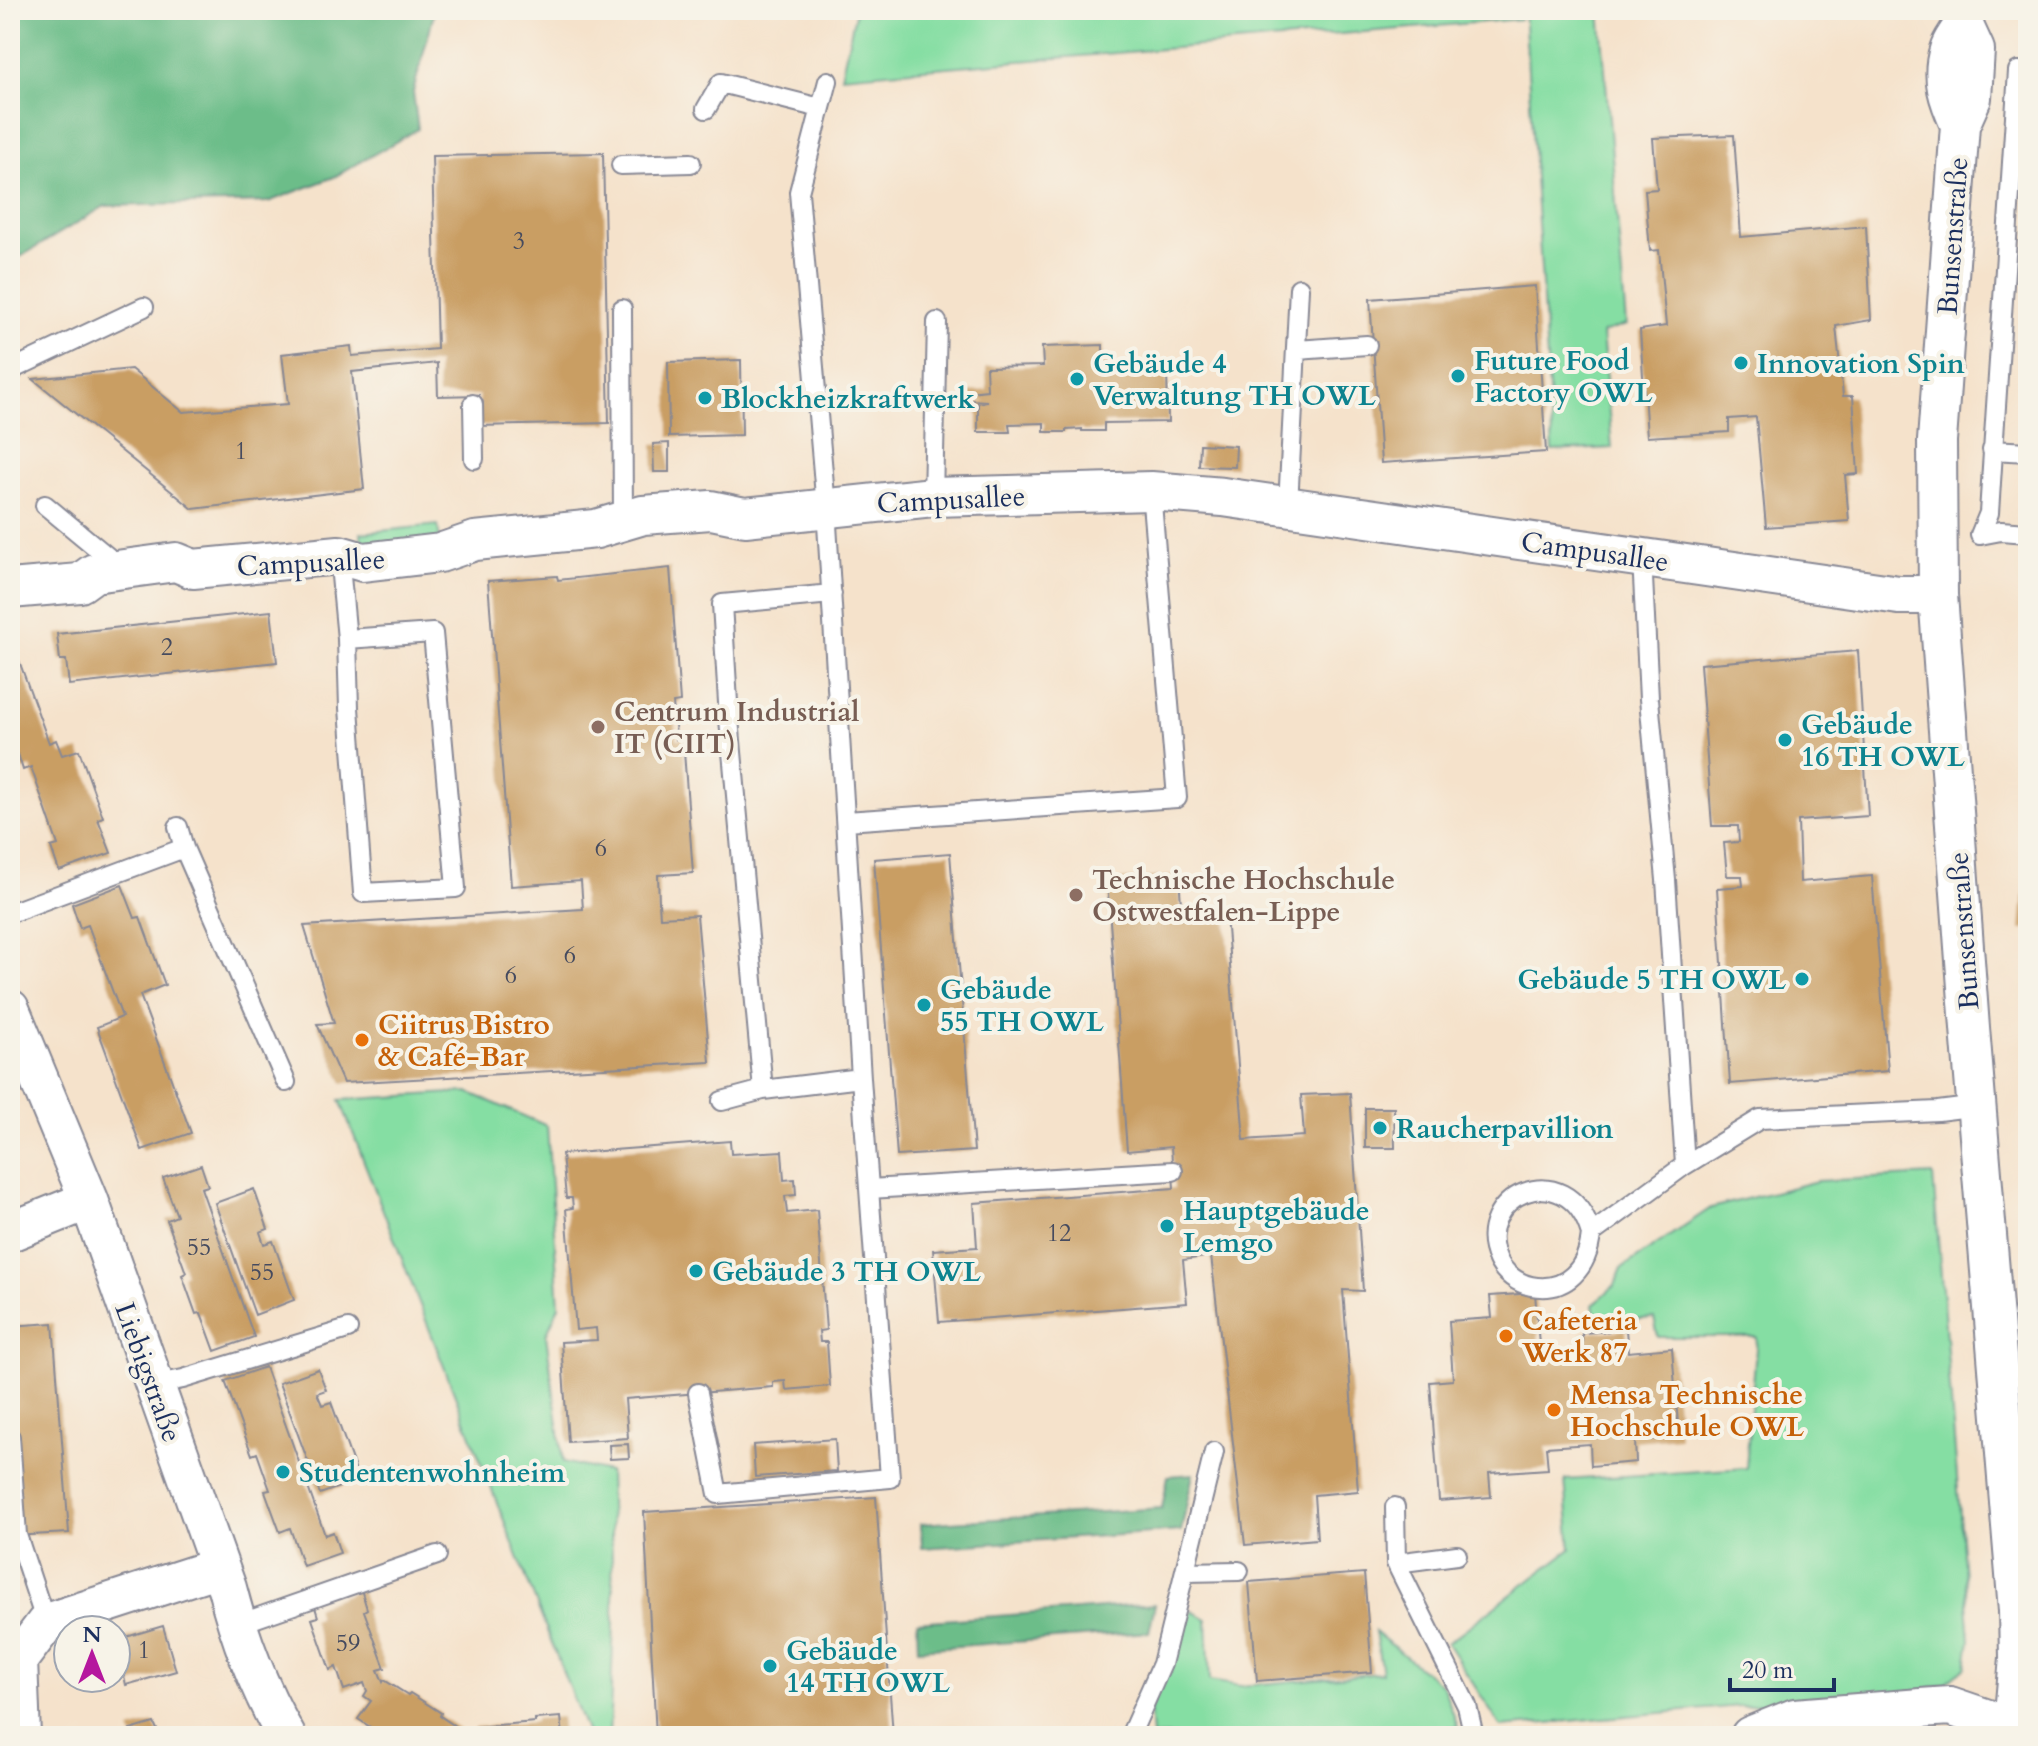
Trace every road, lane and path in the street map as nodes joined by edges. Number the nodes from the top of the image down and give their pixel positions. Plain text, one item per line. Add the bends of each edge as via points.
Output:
1 (1965, 18) edge
2 (2023, 71) edge
3 (828, 81) dead end
4 (820, 108) junction
5 (706, 109) dead end
6 (691, 163) dead end
7 (621, 165) dead end
8 (1299, 288) dead end
9 (144, 307) dead end
10 (622, 309) dead end
11 (937, 322) dead end
12 (1367, 345) dead end
13 (1297, 350) junction
14 (10, 376) edge
15 (473, 404) dead end
16 (1992, 450) junction
17 (2028, 452) edge
18 (474, 459) dead end
19 (1151, 491) junction
20 (933, 497) junction
21 (45, 505) dead end
22 (1288, 506) junction
23 (826, 508) junction
24 (623, 521) junction
25 (2028, 533) edge
26 (339, 555) junction
27 (1642, 557) junction
28 (122, 569) junction
29 (10, 589) edge
30 (832, 594) junction
31 (1938, 595) junction
32 (347, 639) junction
33 (846, 821) junction
34 (178, 827) dead end
35 (184, 848) junction
36 (340, 871) dead end
37 (360, 873) junction
38 (10, 913) edge
39 (10, 1009) edge
40 (861, 1078) junction
41 (286, 1082) dead end
42 (763, 1090) junction
43 (722, 1101) dead end
44 (1978, 1106) junction
45 (1685, 1165) junction
46 (1173, 1171) dead end
47 (869, 1189) junction
48 (89, 1200) junction
49 (10, 1232) edge
50 (1591, 1234) junction
51 (348, 1329) dead end
52 (153, 1385) junction
53 (698, 1393) dead end
54 (10, 1437) edge
55 (1214, 1452) dead end
56 (1395, 1507) dead end
57 (13, 1513) edge
58 (437, 1555) dead end
59 (1457, 1555) dead end
60 (1396, 1563) junction
61 (219, 1567) junction
62 (1239, 1571) dead end
63 (1185, 1572) junction
64 (46, 1623) junction
65 (236, 1625) junction
66 (2010, 1721) edge
67 (21, 1736) edge
68 (286, 1736) edge
69 (1130, 1736) edge
70 (1474, 1736) edge
71 (1750, 1736) edge
72 (1952, 1736) edge

1 - 31 street, Bunsenstraße via 1949,49 1947,69 1946,96 1960,125 1937,441
2 - 16 lane
3 - 4 lane
4 - 5 lane via 725,76
4 - 23 lane via 799,192
6 - 7 lane
8 - 13 lane
9 - 14 lane via 15,368
10 - 24 lane
11 - 20 lane
12 - 13 lane
13 - 22 lane
15 - 18 lane
16 - 17 lane
16 - 25 lane via 1988,517 1980,535
19 - 20 street, Campusallee
19 - 22 street, Campusallee
19 - 33 lane via 1177,798
20 - 23 street, Campusallee
21 - 28 lane
22 - 27 street, Campusallee
23 - 24 street, Campusallee via 745,517 711,510
23 - 30 lane
24 - 26 street, Campusallee via 596,529 475,541 440,553 363,562
26 - 28 street, Campusallee via 193,569 176,562
26 - 32 lane
27 - 31 street, Campusallee via 1899,595
27 - 45 lane
28 - 29 street, Campusallee via 94,573 80,583
30 - 33 lane
30 - 42 lane via 722,604
31 - 44 street, Bunsenstraße
32 - 37 lane
32 - 37 lane via 433,633 456,888 363,893
33 - 40 lane
34 - 35 lane
35 - 38 lane
35 - 41 lane
36 - 37 lane
39 - 48 street, Liebigstraße
40 - 42 lane
40 - 47 lane
42 - 43 lane
44 - 45 lane via 1760,1119
44 - 66 street, Bunsenstraße via 2018,1611 2019,1658
45 - 50 lane
46 - 47 lane
47 - 53 lane via 890,1478 718,1494
48 - 49 street
48 - 52 street, Liebigstraße
50 - 50 lane via 1574,1201 1558,1191 1539,1189 1505,1205 1492,1236 1506,1272 1542,1288 1573,1277 1590,1250
51 - 52 lane
52 - 61 street, Liebigstraße
54 - 57 lane
55 - 63 lane
56 - 60 lane
57 - 64 lane
58 - 65 lane
59 - 60 lane
60 - 70 lane via 1467,1706
61 - 64 street
61 - 65 street, Liebigstraße
62 - 63 lane
63 - 69 lane via 1162,1664
64 - 67 street via 18,1660
65 - 68 street, Liebigstraße
66 - 71 street via 1950,1706 1795,1718
66 - 72 street

